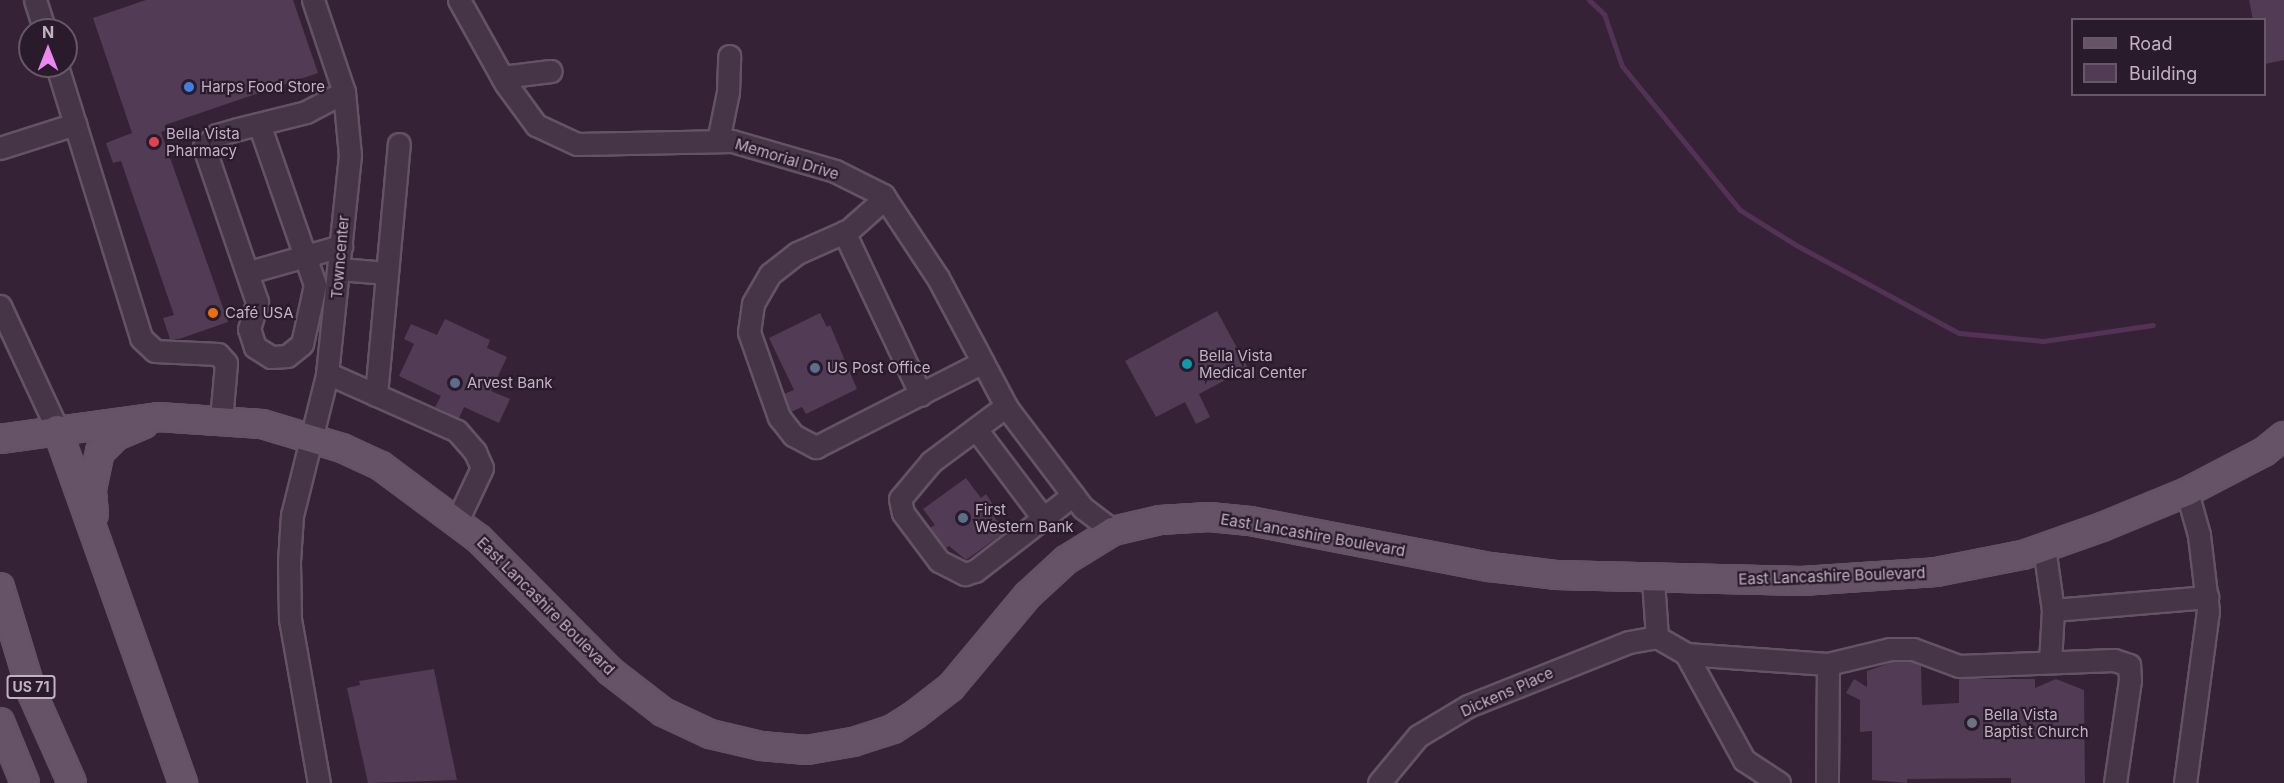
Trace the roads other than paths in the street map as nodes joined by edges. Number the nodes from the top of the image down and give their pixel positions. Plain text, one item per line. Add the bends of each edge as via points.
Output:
1 (35, 0) edge
2 (313, 0) edge
3 (459, 0) edge
4 (41, 18) edge
5 (729, 56) dead end
6 (551, 70) dead end
7 (502, 77) junction
8 (61, 78) edge
9 (344, 92) junction
10 (75, 124) junction
11 (259, 124) junction
12 (718, 141) junction
13 (399, 144) dead end
14 (0, 148) edge
15 (885, 198) junction
16 (844, 232) junction
17 (341, 246) junction
18 (307, 257) junction
19 (339, 269) junction
20 (249, 272) junction
21 (387, 273) junction
22 (0, 306) edge
23 (983, 362) junction
24 (327, 373) junction
25 (921, 394) junction
26 (376, 395) junction
27 (1006, 406) junction
28 (158, 417) junction
29 (221, 420) junction
30 (57, 429) junction
31 (976, 429) junction
32 (309, 436) junction
33 (2284, 436) edge
34 (0, 439) edge
35 (2187, 492) junction
36 (1073, 495) junction
37 (1043, 518) junction
38 (457, 521) junction
39 (1113, 531) junction
40 (96, 538) junction
41 (2044, 548) junction
42 (1653, 580) junction
43 (0, 587) edge
44 (2207, 597) junction
45 (2053, 610) junction
46 (1657, 637) junction
47 (1686, 654) junction
48 (2050, 662) junction
49 (1828, 664) junction
50 (0, 722) edge
51 (25, 783) edge
52 (72, 783) edge
53 (183, 783) edge
54 (319, 783) edge
55 (1379, 783) edge
56 (1779, 783) edge
57 (1827, 783) edge
58 (2115, 783) edge
59 (2185, 783) edge

1 - 4 street
2 - 9 street, Towncenter
3 - 7 street, Memorial Drive
5 - 12 street via 728,92
6 - 7 street
7 - 12 street, Memorial Drive via 536,125 578,144
8 - 10 street
9 - 11 street via 306,112
9 - 17 street, Towncenter via 350,155
10 - 14 street
10 - 29 street via 141,338 155,351 218,354 226,363
11 - 18 street
11 - 20 street via 217,135 204,147
12 - 15 street, Memorial Drive via 732,141 835,171
13 - 21 street
15 - 16 street
15 - 23 street, Memorial Drive via 938,278
16 - 25 street
16 - 25 street via 797,253 770,274 753,304 749,332 779,417 793,435 816,447
17 - 18 street
17 - 19 street, Towncenter
18 - 20 street
18 - 20 street via 315,285 310,317 302,344 287,356 271,357 255,347 249,329 257,302
19 - 21 street
19 - 24 street, Towncenter
21 - 26 street
22 - 30 street
23 - 25 street
23 - 27 street, Memorial Drive
24 - 26 street
24 - 32 street, Towncenter
26 - 38 street via 457,430 476,452 482,468
27 - 31 street
27 - 36 street, Memorial Drive
28 - 29 main road, East Lancashire Boulevard
28 - 30 main road, East Lancashire Boulevard
28 - 40 main road via 116,436 100,452 92,489
29 - 32 main road, East Lancashire Boulevard via 262,424
30 - 34 main road, East Lancashire Boulevard
30 - 40 main road
31 - 37 street
31 - 37 street via 915,479 900,499 903,513 939,561 965,574 975,571
32 - 38 main road, East Lancashire Boulevard via 381,466
32 - 54 street, Towncenter via 292,515 290,619
33 - 35 main road, East Lancashire Boulevard via 2264,452
35 - 41 main road, East Lancashire Boulevard
35 - 44 street via 2199,535
36 - 37 street
36 - 39 street, Memorial Drive
38 - 39 main road, East Lancashire Boulevard via 480,539 610,671 663,712 710,734 761,746 807,750 854,742 893,729 916,714 951,687 1028,595 1066,560
39 - 42 main road, East Lancashire Boulevard via 1160,520 1209,517 1490,567
40 - 53 main road
41 - 42 main road, East Lancashire Boulevard via 1936,572 1802,581
41 - 45 street
42 - 46 street
43 - 52 main road, US 71 via 32,693
44 - 45 street
44 - 59 street
45 - 48 street
46 - 47 street
46 - 55 street, Dickens Place via 1629,642 1468,706 1418,736
47 - 49 street
47 - 56 street via 1744,760
48 - 49 street via 1959,666 1913,649 1890,649
48 - 58 street via 2114,660 2129,665
49 - 57 street
50 - 51 main road

